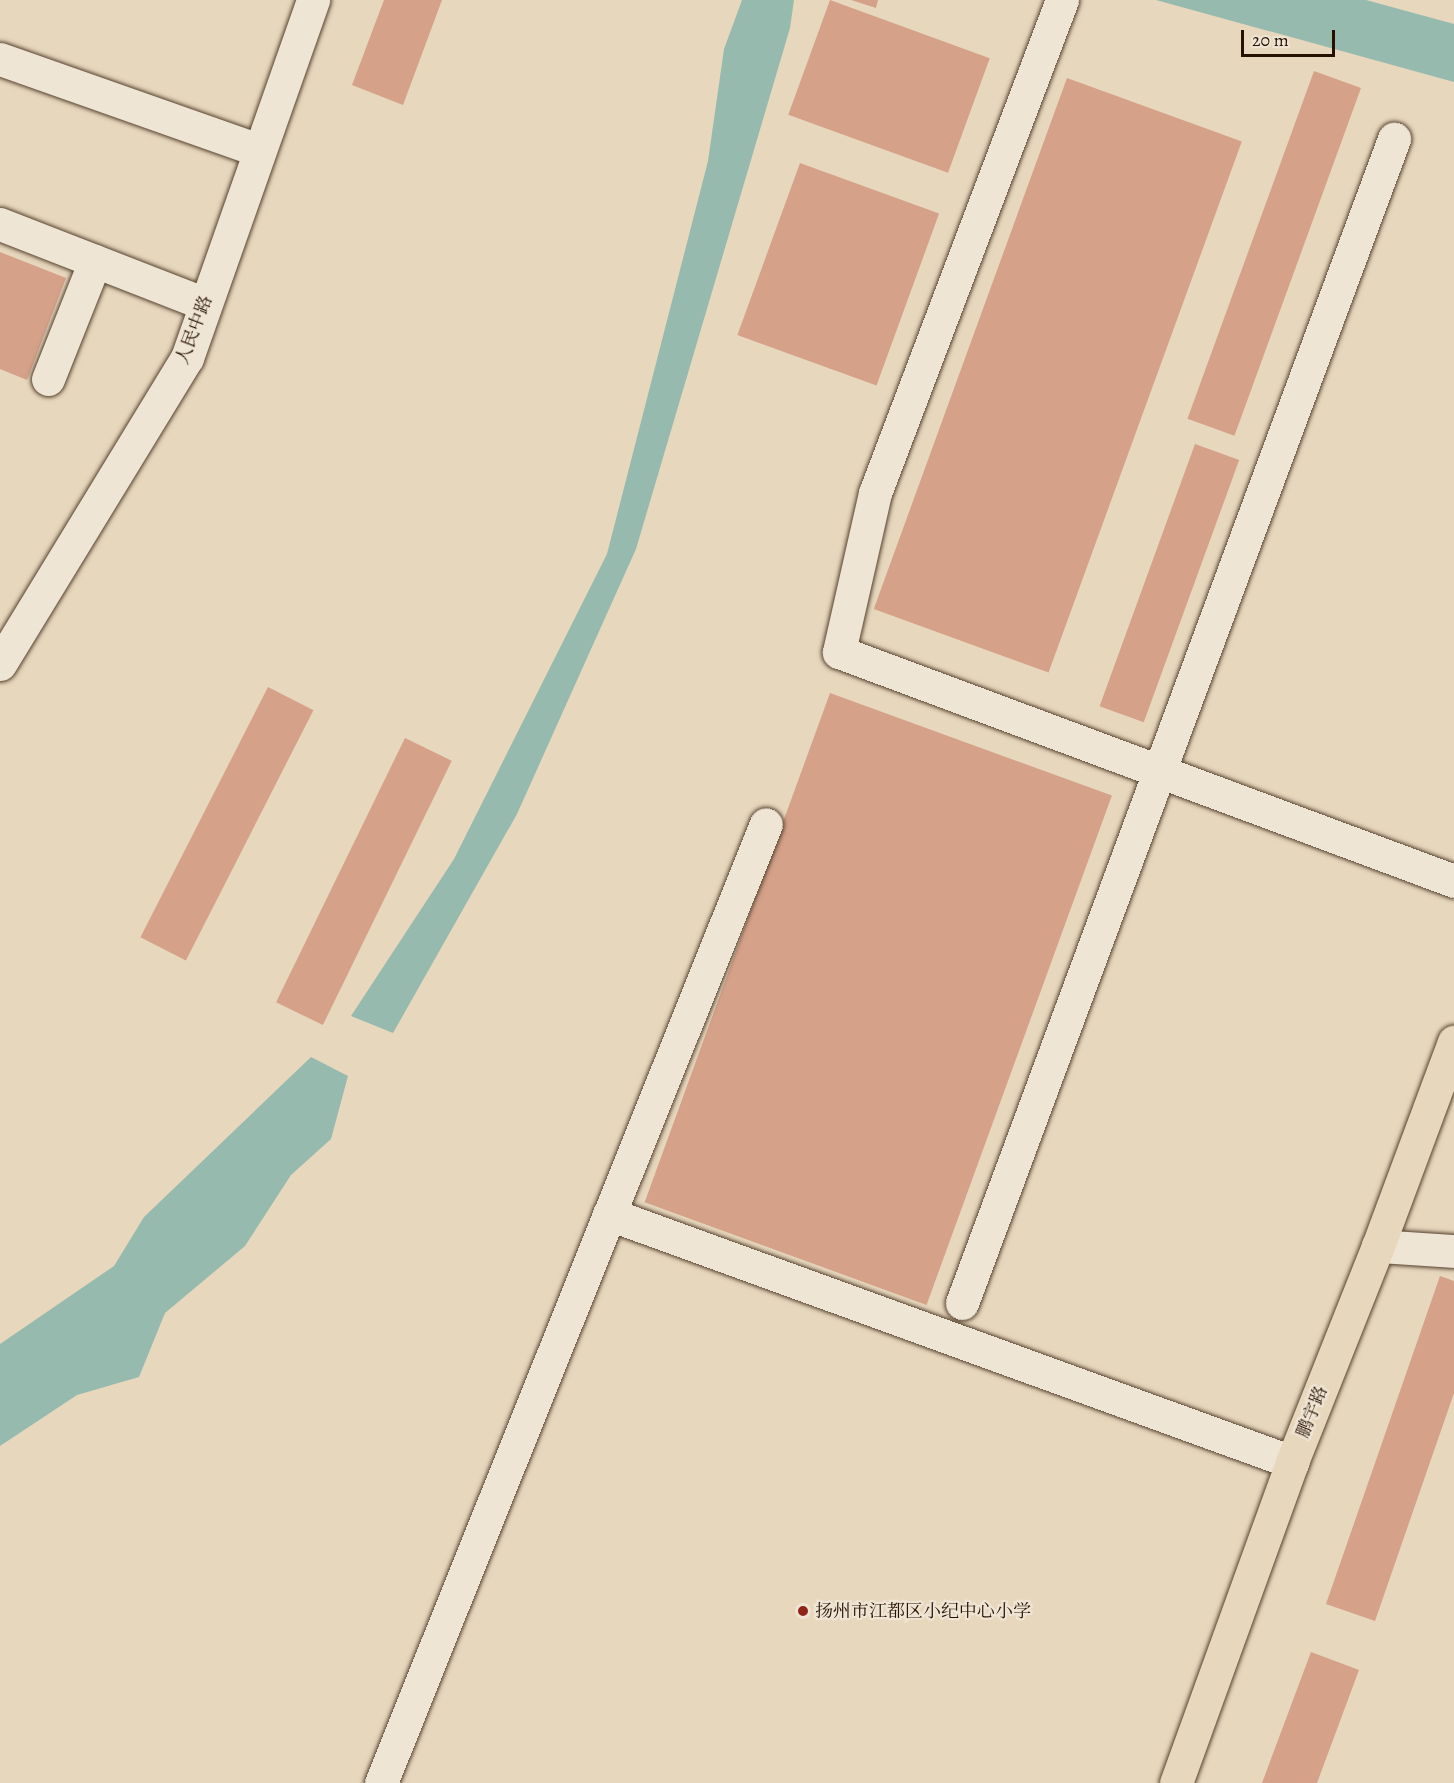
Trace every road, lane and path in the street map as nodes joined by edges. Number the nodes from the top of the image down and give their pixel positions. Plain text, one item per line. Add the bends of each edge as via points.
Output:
1 (312, 0) edge
2 (1062, 0) edge
3 (0, 59) edge
4 (1395, 139) dead end
5 (259, 150) junction
6 (0, 224) edge
7 (95, 261) junction
8 (206, 304) junction
9 (48, 379) dead end
10 (0, 664) edge
11 (1160, 771) junction
12 (766, 824) dead end
13 (1454, 881) edge
14 (1454, 1042) edge
15 (609, 1215) junction
16 (1378, 1246) junction
17 (1454, 1251) edge
18 (962, 1303) dead end
19 (1292, 1462) junction
20 (381, 1783) edge
21 (1176, 1783) edge

1 - 5 street, 人民中路
2 - 11 street via 875,493 839,652
3 - 5 street
4 - 11 street
5 - 8 street, 人民中路
6 - 7 street
7 - 8 street
7 - 9 street
8 - 10 street, 人民中路 via 187,358
11 - 13 street
11 - 18 street
12 - 15 street
14 - 16 main road, 鹏宇路
15 - 19 street
15 - 20 street
16 - 17 street
16 - 19 main road, 鹏宇路
19 - 21 main road, 鹏宇路

